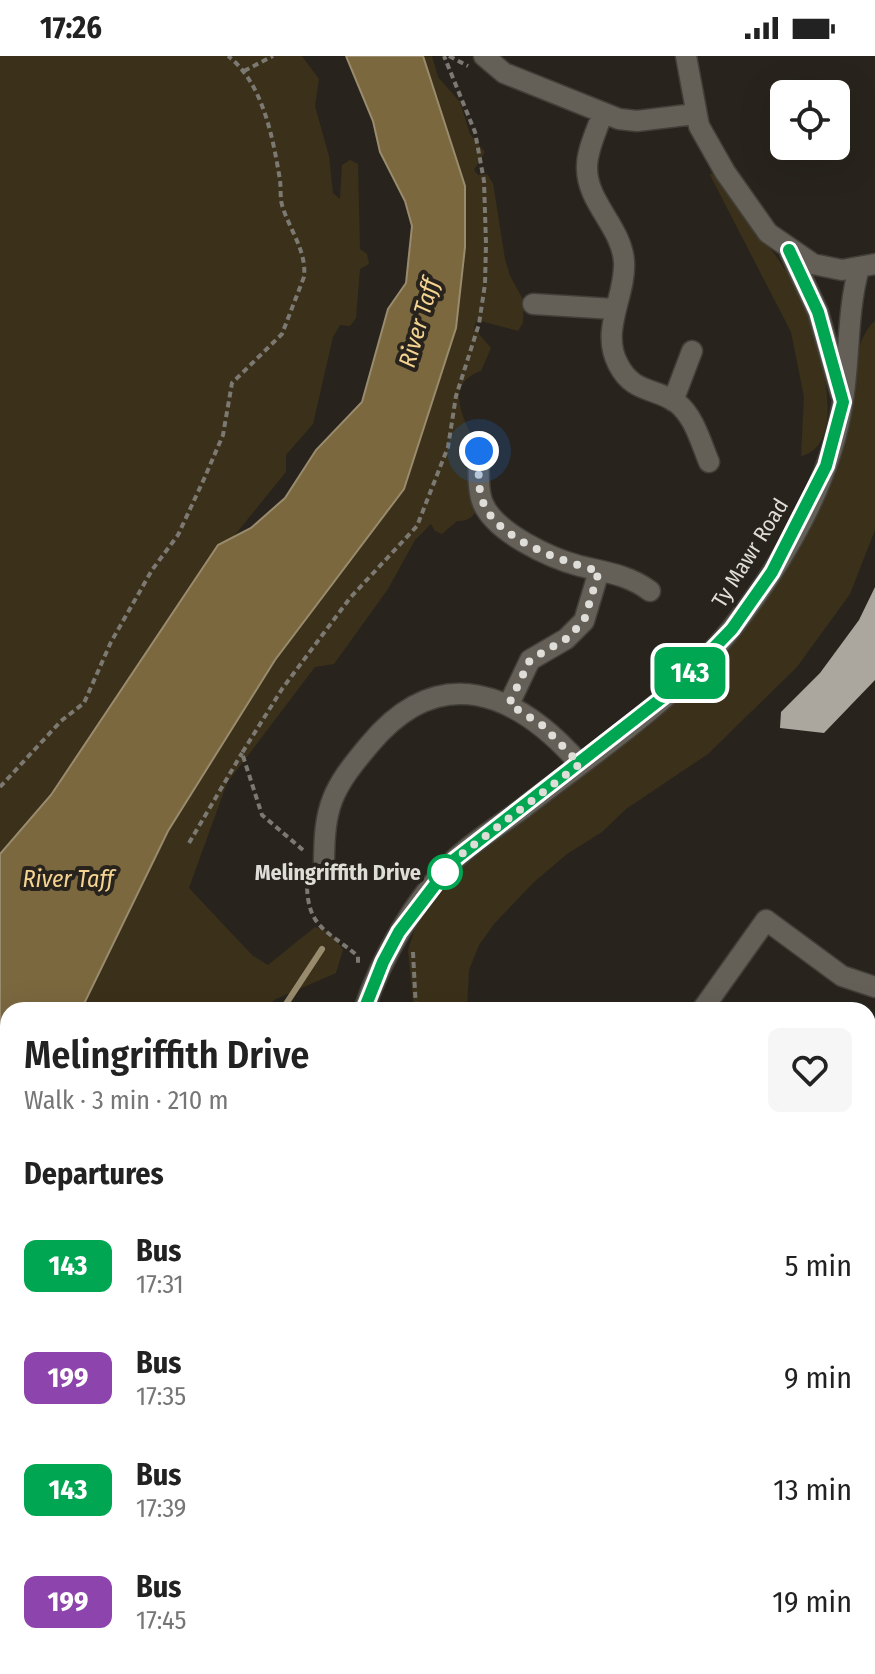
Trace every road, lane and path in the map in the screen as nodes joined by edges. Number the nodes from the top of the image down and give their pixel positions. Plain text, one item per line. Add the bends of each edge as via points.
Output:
1 (228, 56) edge
2 (273, 56) edge
3 (444, 56) edge
4 (484, 56) edge
5 (686, 56) edge
6 (244, 71) junction
7 (602, 114) junction
8 (695, 114) junction
9 (789, 250) junction
10 (867, 266) edge
11 (533, 304) dead end
12 (614, 309) junction
13 (692, 351) dead end
14 (673, 401) junction
15 (843, 402) junction
16 (479, 451) dead end
17 (709, 462) dead end
18 (599, 571) junction
19 (650, 591) dead end
20 (509, 704) junction
21 (242, 753) junction
22 (580, 764) junction
23 (0, 787) edge
24 (189, 843) dead end
25 (313, 863) junction
26 (411, 916) junction
27 (359, 964) dead end
28 (875, 987) edge
29 (367, 1002) edge
30 (416, 1002) edge
31 (708, 1002) edge

1 - 6 path
2 - 6 path
3 - 21 path via 475,132 484,181 486,244 479,324 456,396 448,447 417,526 350,598
4 - 7 street via 504,73
5 - 8 street
6 - 23 path via 273,146 282,205 305,267 293,310 282,334 232,383 223,435 185,521 111,642 84,703
7 - 8 street via 637,121
7 - 12 street via 587,158 587,176 622,249 624,272
8 - 9 street via 743,198 768,233
9 - 10 street via 823,267
9 - 15 street via 818,312
10 - 15 street, Ty Mawr Road via 850,303
11 - 12 street
12 - 14 street via 617,363 632,382
13 - 14 street
14 - 17 street via 685,412
15 - 22 street, Ty Mawr Road via 826,466 810,501 772,572 732,629 676,687
16 - 18 street via 482,500 493,517 532,547
18 - 19 street via 624,576
18 - 20 street via 584,621 566,639 530,660
20 - 22 street via 542,725
20 - 25 street via 470,694 449,695 429,699 394,719 355,762 331,799
21 - 24 path
21 - 25 path via 262,815
22 - 26 street, Ty Mawr Road via 454,860
25 - 27 path via 307,898 312,918 358,956
26 - 29 street, Ty Mawr Road via 383,962
26 - 30 path
28 - 31 street via 842,976 766,920

